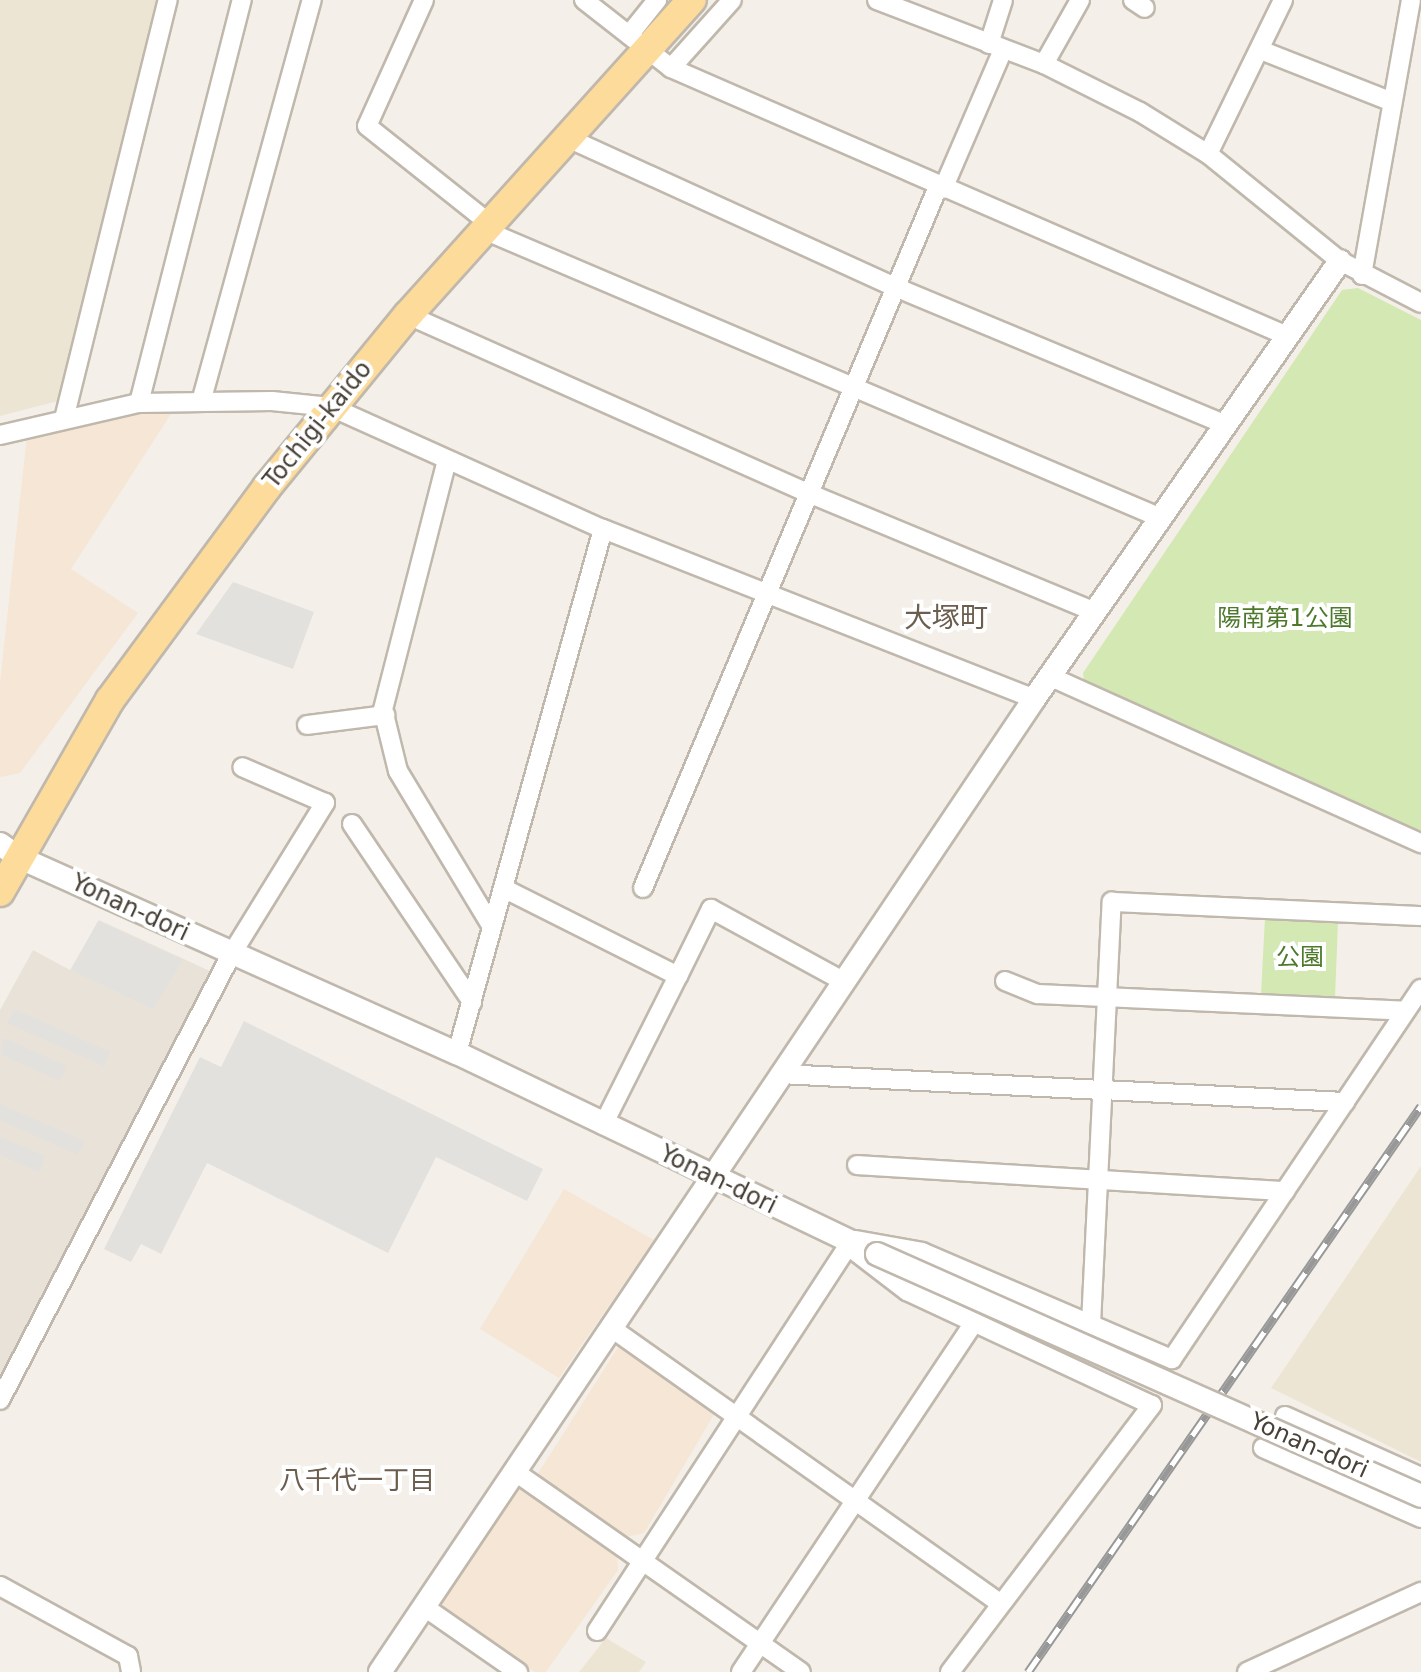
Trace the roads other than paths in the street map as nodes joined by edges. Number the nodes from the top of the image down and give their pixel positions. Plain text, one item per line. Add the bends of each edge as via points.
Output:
1 (168, 0) edge
2 (242, 0) edge
3 (312, 0) edge
4 (424, 0) edge
5 (584, 0) edge
6 (657, 0) edge
7 (692, 0) edge
8 (732, 0) edge
9 (877, 0) edge
10 (1003, 0) edge
11 (1080, 0) edge
12 (1283, 0) edge
13 (1414, 6) edge
14 (996, 47) junction
15 (1263, 51) junction
16 (650, 52) junction
17 (1044, 64) junction
18 (1390, 101) junction
19 (570, 139) junction
20 (1208, 154) junction
21 (940, 188) junction
22 (487, 227) junction
23 (1340, 261) junction
24 (1362, 275) junction
25 (895, 287) junction
26 (1421, 303) edge
27 (408, 315) junction
28 (1287, 336) junction
29 (853, 389) junction
30 (201, 402) junction
31 (139, 403) junction
32 (331, 407) junction
33 (64, 419) junction
34 (1226, 425) junction
35 (0, 435) edge
36 (447, 460) junction
37 (808, 493) junction
38 (1161, 518) junction
39 (603, 529) junction
40 (766, 594) junction
41 (1096, 612) junction
42 (1051, 677) junction
43 (1034, 699) junction
44 (385, 715) junction
45 (307, 725) dead end
46 (242, 767) dead end
47 (352, 824) dead end
48 (1421, 843) edge
49 (6, 852) edge
50 (503, 888) junction
51 (643, 888) dead end
52 (0, 892) edge
53 (1421, 916) edge
54 (492, 927) junction
55 (231, 955) junction
56 (678, 976) junction
57 (843, 981) junction
58 (1005, 981) dead end
59 (1421, 989) edge
60 (1107, 997) junction
61 (472, 1002) junction
62 (1406, 1011) junction
63 (457, 1053) junction
64 (780, 1074) junction
65 (1103, 1089) junction
66 (1345, 1102) junction
67 (603, 1125) junction
68 (857, 1165) dead end
69 (710, 1177) junction
70 (1098, 1181) junction
71 (1285, 1191) junction
72 (844, 1242) junction
73 (974, 1322) junction
74 (1091, 1324) junction
75 (610, 1327) junction
76 (0, 1400) edge
77 (736, 1416) junction
78 (1285, 1416) dead end
79 (1263, 1448) dead end
80 (514, 1471) junction
81 (1421, 1477) edge
82 (1421, 1496) edge
83 (856, 1500) junction
84 (1421, 1518) edge
85 (642, 1560) junction
86 (0, 1586) edge
87 (1421, 1592) edge
88 (1001, 1604) junction
89 (423, 1606) junction
90 (597, 1631) dead end
91 (760, 1644) junction
92 (1244, 1671) edge
93 (131, 1672) edge
94 (380, 1672) edge
95 (518, 1672) edge
96 (741, 1672) edge
97 (801, 1672) edge
98 (950, 1672) edge

1 - 33 street
2 - 31 street
3 - 30 street
4 - 22 street via 367,126
5 - 16 street
6 - 16 street
7 - 16 main road, Tochigi-kaido
8 - 16 street
9 - 14 street
10 - 14 street
11 - 17 street
12 - 15 street
13 - 18 street
14 - 17 street
14 - 21 street
15 - 18 street
15 - 20 street
16 - 19 main road, Tochigi-kaido
16 - 21 street
17 - 20 street via 1140,112
18 - 24 street
19 - 22 main road, Tochigi-kaido
19 - 25 street
20 - 23 street
21 - 25 street
21 - 28 street
22 - 27 main road, Tochigi-kaido
22 - 29 street
23 - 24 street
23 - 28 street
24 - 26 street
25 - 29 street
25 - 34 street
27 - 32 main road, Tochigi-kaido
27 - 37 street
28 - 34 street
29 - 37 street
29 - 38 street
30 - 31 street
30 - 32 street
31 - 33 street
32 - 36 street
32 - 49 main road, Tochigi-kaido via 110,700
33 - 35 street
34 - 38 street
36 - 39 street
36 - 44 street
37 - 40 street
37 - 41 street
38 - 41 street
39 - 40 street
39 - 50 street
40 - 43 street
40 - 51 street
41 - 42 street
42 - 43 street
42 - 48 street
43 - 57 street
44 - 45 street
44 - 54 street via 398,771
46 - 55 street via 325,803
47 - 61 street
49 - 52 main road, Tochigi-kaido
49 - 55 street, Yonan-dori
50 - 54 street
50 - 56 street
53 - 60 street via 1112,902
54 - 61 street
55 - 63 street, Yonan-dori
55 - 76 street
56 - 57 street via 711,909
56 - 67 street
57 - 64 street
58 - 60 street via 1038,994
59 - 62 street
60 - 62 street
60 - 65 street
61 - 63 street
62 - 66 street
63 - 67 street, Yonan-dori
64 - 65 street
64 - 69 street
65 - 66 street
65 - 70 street
66 - 71 street
67 - 69 street, Yonan-dori
68 - 70 street
69 - 72 street, Yonan-dori
69 - 75 street
70 - 71 street
70 - 74 street
71 - 74 street via 1172,1359
72 - 73 street via 907,1291
72 - 74 street via 922,1252
72 - 77 street
72 - 82 street, Yonan-dori, bridge
73 - 83 street
73 - 88 street via 1152,1405
75 - 77 street
75 - 80 street
77 - 83 street
77 - 85 street
78 - 81 street
79 - 84 street
80 - 85 street
80 - 89 street
83 - 88 street
83 - 91 street
85 - 90 street
85 - 91 street
86 - 93 street via 128,1656
87 - 92 street
88 - 98 street
89 - 94 street
89 - 95 street
91 - 96 street
91 - 97 street

